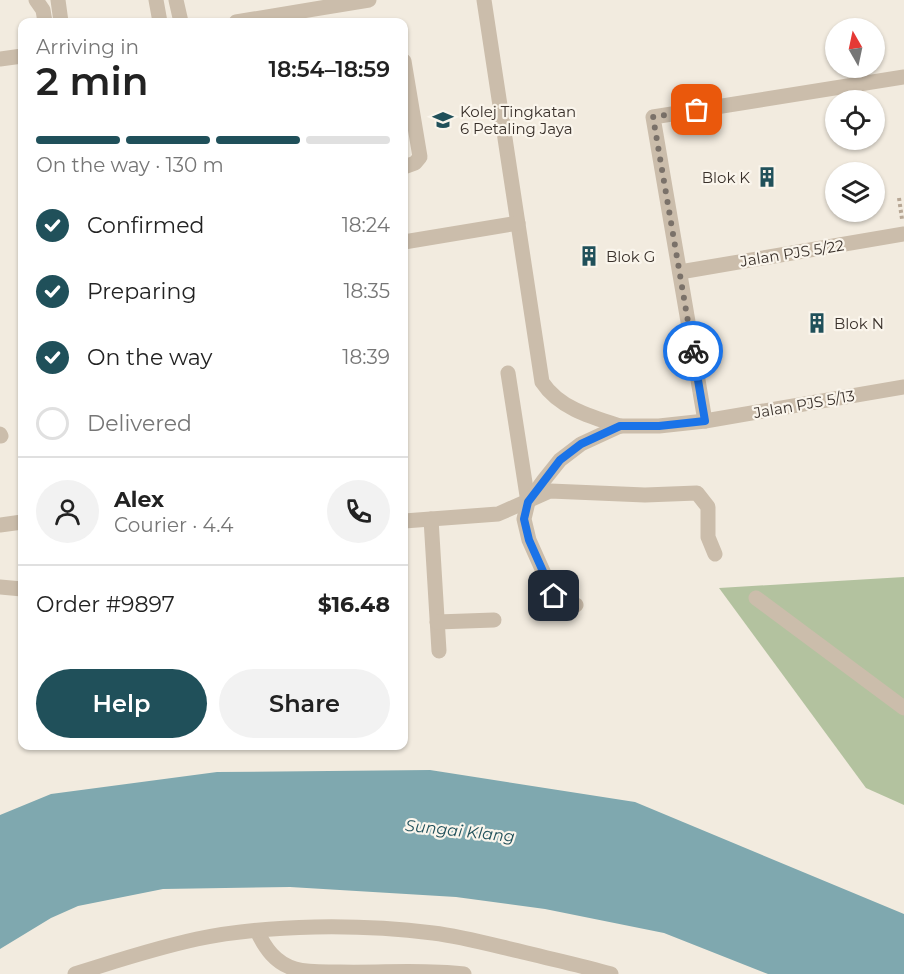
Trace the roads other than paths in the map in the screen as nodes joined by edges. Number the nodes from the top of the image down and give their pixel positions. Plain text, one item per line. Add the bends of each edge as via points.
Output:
1 (36, 0) edge
2 (58, 0) edge
3 (156, 0) edge
4 (176, 0) edge
5 (369, 0) edge
6 (484, 0) edge
7 (296, 6) edge
8 (278, 8) edge
9 (44, 18) edge
10 (60, 18) edge
11 (159, 18) edge
12 (180, 18) edge
13 (248, 18) edge
14 (18, 57) edge
15 (0, 59) edge
16 (904, 77) edge
17 (408, 85) edge
18 (408, 166) edge
19 (518, 224) junction
20 (904, 234) edge
21 (408, 241) edge
22 (680, 272) junction
23 (508, 373) dead end
24 (904, 387) edge
25 (705, 421) junction
26 (620, 426) junction
27 (528, 502) junction
28 (431, 519) junction
29 (408, 521) edge
30 (18, 523) edge
31 (0, 525) edge
32 (715, 554) dead end
33 (0, 587) edge
34 (18, 589) edge
35 (756, 598) dead end
36 (576, 605) dead end
37 (494, 620) dead end
38 (437, 622) junction
39 (439, 651) dead end
40 (904, 708) edge
41 (257, 931) junction
42 (75, 974) edge
43 (464, 974) edge
44 (611, 974) edge

1 - 9 street
2 - 10 street
3 - 11 street
4 - 12 street
5 - 7 street
6 - 19 street
7 - 8 street
8 - 13 street
14 - 15 street
16 - 22 street via 653,117
17 - 18 street via 420,157
19 - 21 street
19 - 26 street via 543,382 549,393 585,416
20 - 22 street, Jalan PJS 5/22
22 - 25 street
23 - 27 street
24 - 25 street, Jalan PJS 5/13
25 - 26 street, Jalan PJS 5/13
26 - 27 street via 581,444 560,460
27 - 28 street via 498,514
27 - 32 street via 550,491 697,494 708,507 708,537
27 - 36 street via 524,519 529,540 554,596
28 - 29 street
28 - 38 street
30 - 31 street
33 - 34 street
35 - 40 street
37 - 38 street
38 - 39 street
41 - 42 street via 199,939
41 - 43 street via 273,956 294,969
41 - 44 street via 370,927 434,933

